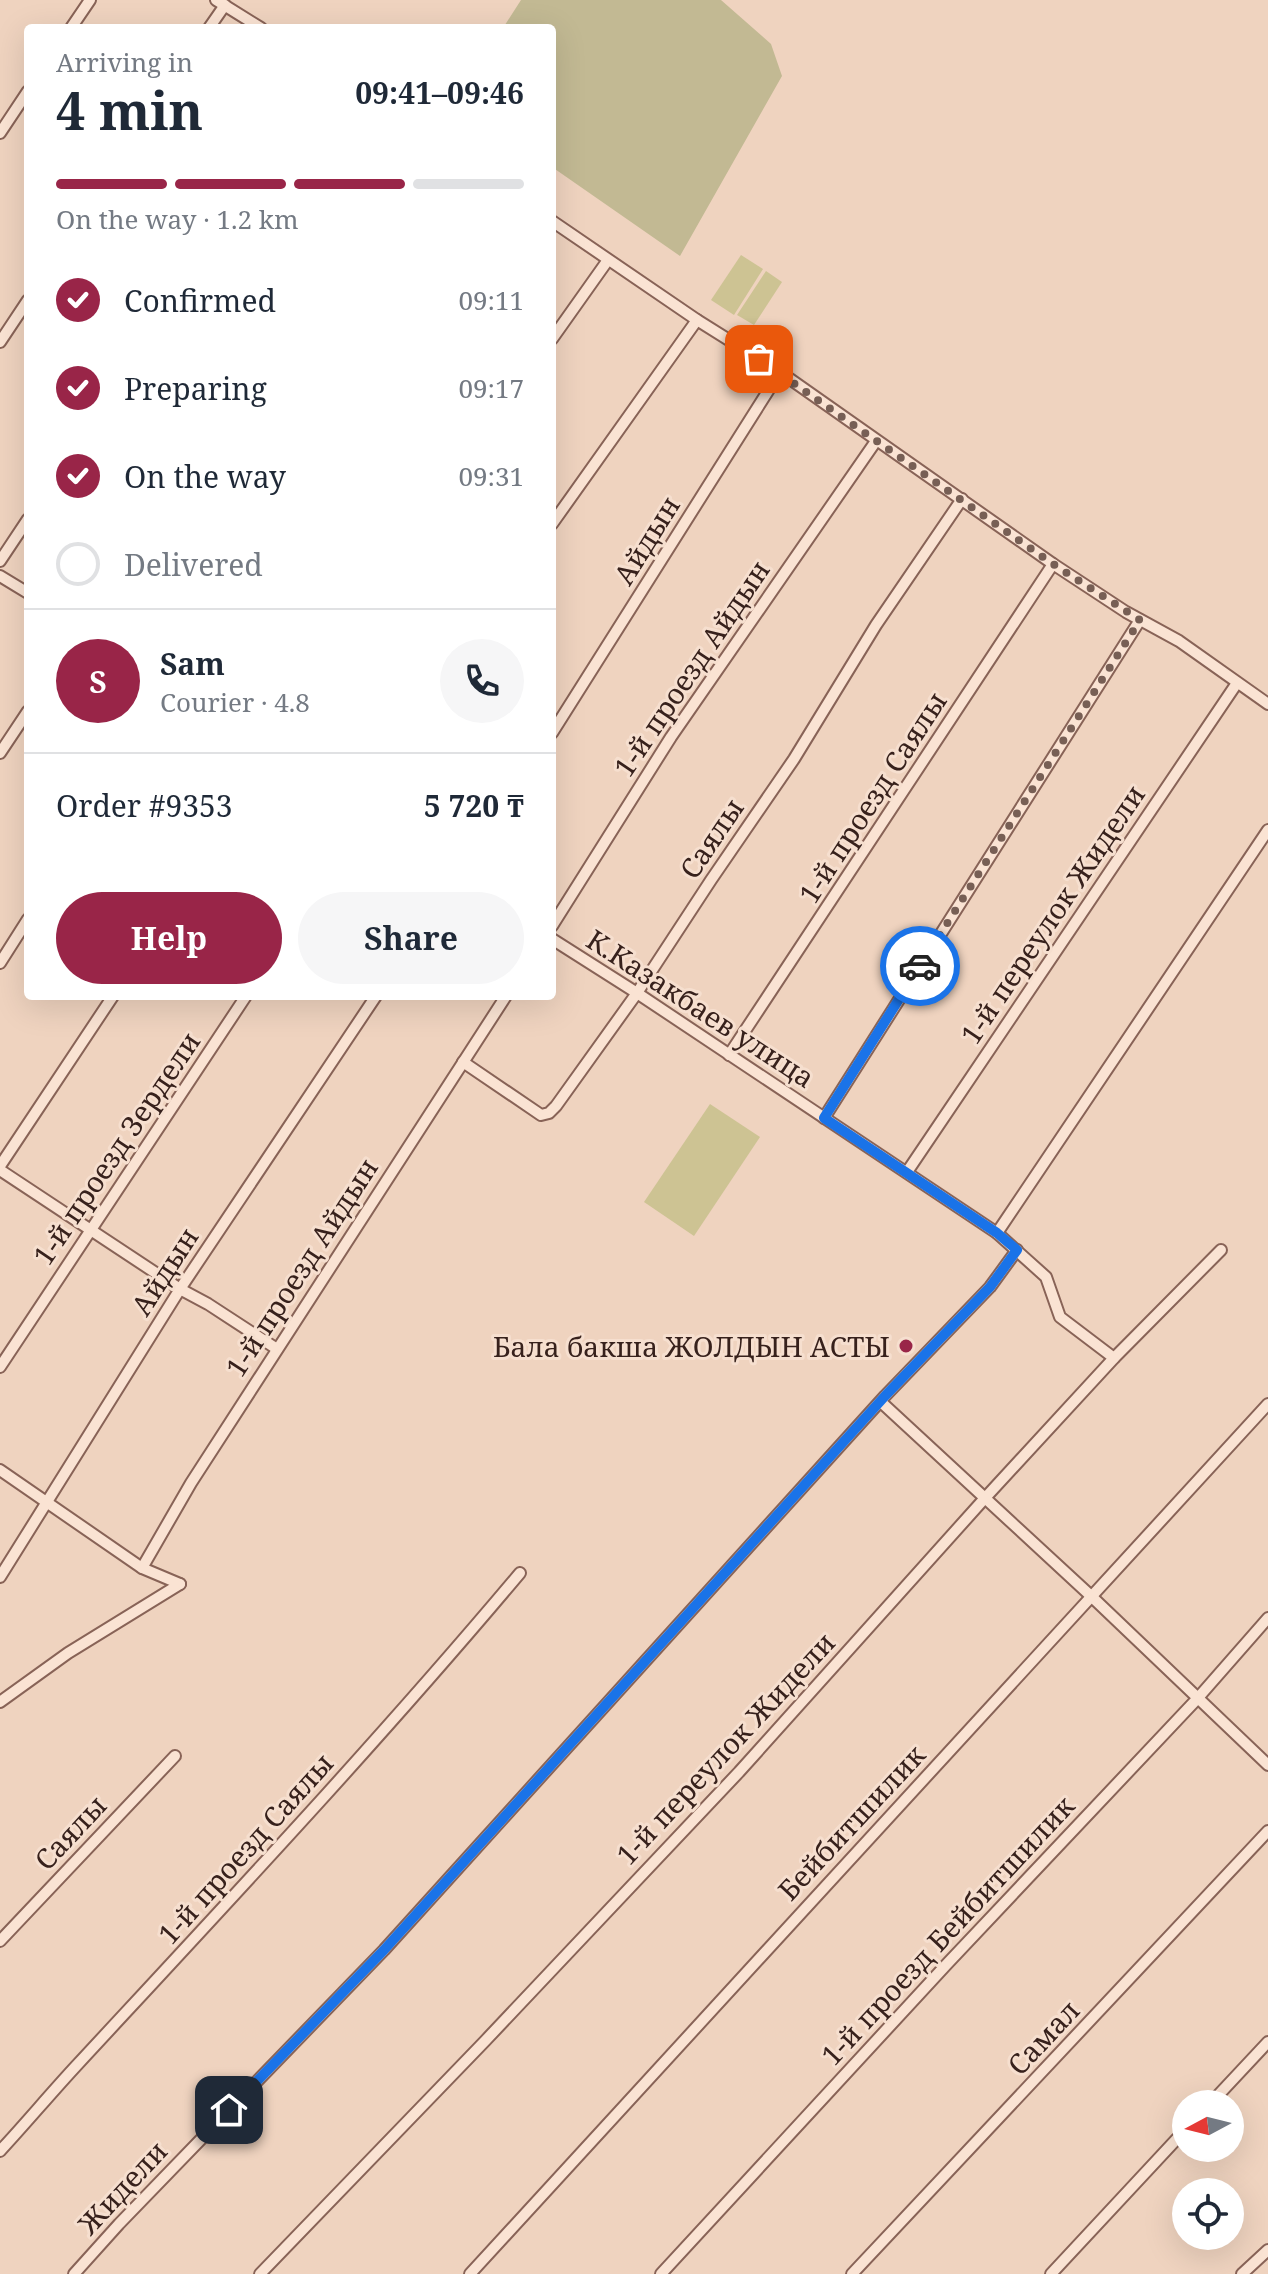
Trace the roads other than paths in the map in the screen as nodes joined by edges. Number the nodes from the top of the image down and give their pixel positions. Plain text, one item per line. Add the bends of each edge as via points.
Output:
1 (90, 0) edge
2 (220, 3) edge
3 (74, 24) edge
4 (211, 24) edge
5 (254, 24) edge
6 (24, 97) edge
7 (0, 133) edge
8 (556, 224) edge
9 (608, 260) junction
10 (24, 306) edge
11 (697, 320) junction
12 (556, 333) edge
13 (0, 342) edge
14 (780, 372) junction
15 (876, 441) junction
16 (962, 499) junction
17 (556, 518) edge
18 (24, 525) edge
19 (0, 561) edge
20 (1053, 564) junction
21 (0, 576) edge
22 (24, 591) edge
23 (1140, 620) junction
24 (1237, 683) junction
25 (1268, 704) edge
26 (24, 717) edge
27 (556, 727) edge
28 (0, 753) edge
29 (1268, 830) edge
30 (556, 920) edge
31 (24, 925) edge
32 (556, 942) edge
33 (0, 963) edge
34 (637, 993) junction
35 (110, 1000) edge
36 (243, 1000) edge
37 (373, 1000) edge
38 (503, 1000) edge
39 (729, 1055) junction
40 (463, 1062) junction
41 (824, 1118) junction
42 (0, 1168) edge
43 (907, 1172) junction
44 (91, 1229) junction
45 (997, 1233) junction
46 (1017, 1250) junction
47 (1221, 1250) dead end
48 (180, 1289) junction
49 (277, 1349) junction
50 (1114, 1358) junction
51 (0, 1367) edge
52 (881, 1402) junction
53 (1268, 1404) edge
54 (0, 1470) edge
55 (985, 1498) junction
56 (48, 1502) junction
57 (142, 1568) junction
58 (520, 1573) dead end
59 (0, 1577) edge
60 (1091, 1596) junction
61 (1268, 1618) edge
62 (1197, 1699) junction
63 (0, 1702) edge
64 (175, 1756) dead end
65 (1268, 1765) edge
66 (1268, 1831) edge
67 (0, 1941) edge
68 (1268, 2042) edge
69 (1223, 2090) edge
70 (1172, 2144) edge
71 (0, 2151) edge
72 (1268, 2250) edge
73 (74, 2274) edge
74 (260, 2274) edge
75 (470, 2274) edge
76 (661, 2274) edge
77 (852, 2274) edge
78 (1051, 2274) edge
79 (1242, 2274) edge

1 - 3 street
2 - 4 street
2 - 5 street
6 - 7 street
8 - 9 street
9 - 11 street
9 - 12 street
10 - 13 street
11 - 14 street
11 - 17 street
14 - 15 street
14 - 27 street, Айдын
15 - 16 street
15 - 30 street, 1-й проезд Айдын via 671,737
16 - 20 street
16 - 34 street, Саялы
18 - 19 street
20 - 23 street
20 - 39 street, 1-й проезд Саялы
21 - 22 street
23 - 24 street
23 - 41 street
24 - 25 street
24 - 43 street, 1-й переулок Жидели
26 - 28 street
29 - 45 street
31 - 33 street
32 - 34 street, К.Казакбаев улица
34 - 39 street, К.Казакбаев улица
34 - 40 street, Саялы via 549,1113 541,1115
35 - 42 street
36 - 44 street, 1-й проезд Зердели
37 - 48 street, Айдын
38 - 40 street, 1-й проезд Айдын
39 - 41 street, К.Казакбаев улица
40 - 49 street, 1-й проезд Айдын
41 - 43 street, К.Казакбаев улица
42 - 44 street
43 - 45 street, К.Казакбаев улица
44 - 48 street
44 - 51 street, 1-й проезд Зердели
45 - 46 street, К.Казакбаев улица
46 - 50 street, К.Казакбаев улица via 1046,1277 1060,1317
46 - 52 street, Жидели via 990,1287
47 - 50 street, 1-й переулок Жидели
48 - 49 street
48 - 56 street, Айдын
49 - 57 street, 1-й проезд Айдын
50 - 55 street, 1-й переулок Жидели
52 - 55 street
52 - 73 street, Жидели via 384,1950
53 - 60 street, Бейбитшилик
54 - 56 street
55 - 60 street
55 - 74 street, 1-й переулок Жидели via 739,1772
56 - 57 street
56 - 59 street, Айдын
57 - 63 street via 180,1584
58 - 71 street, 1-й проезд Саялы via 277,1850
60 - 62 street
60 - 75 street, Бейбитшилик
61 - 62 street, 1-й проезд Бейбитшилик
62 - 65 street
62 - 76 street, 1-й проезд Бейбитшилик
64 - 67 street, Саялы
66 - 77 street, Самал
68 - 69 street
70 - 78 street
72 - 79 street

